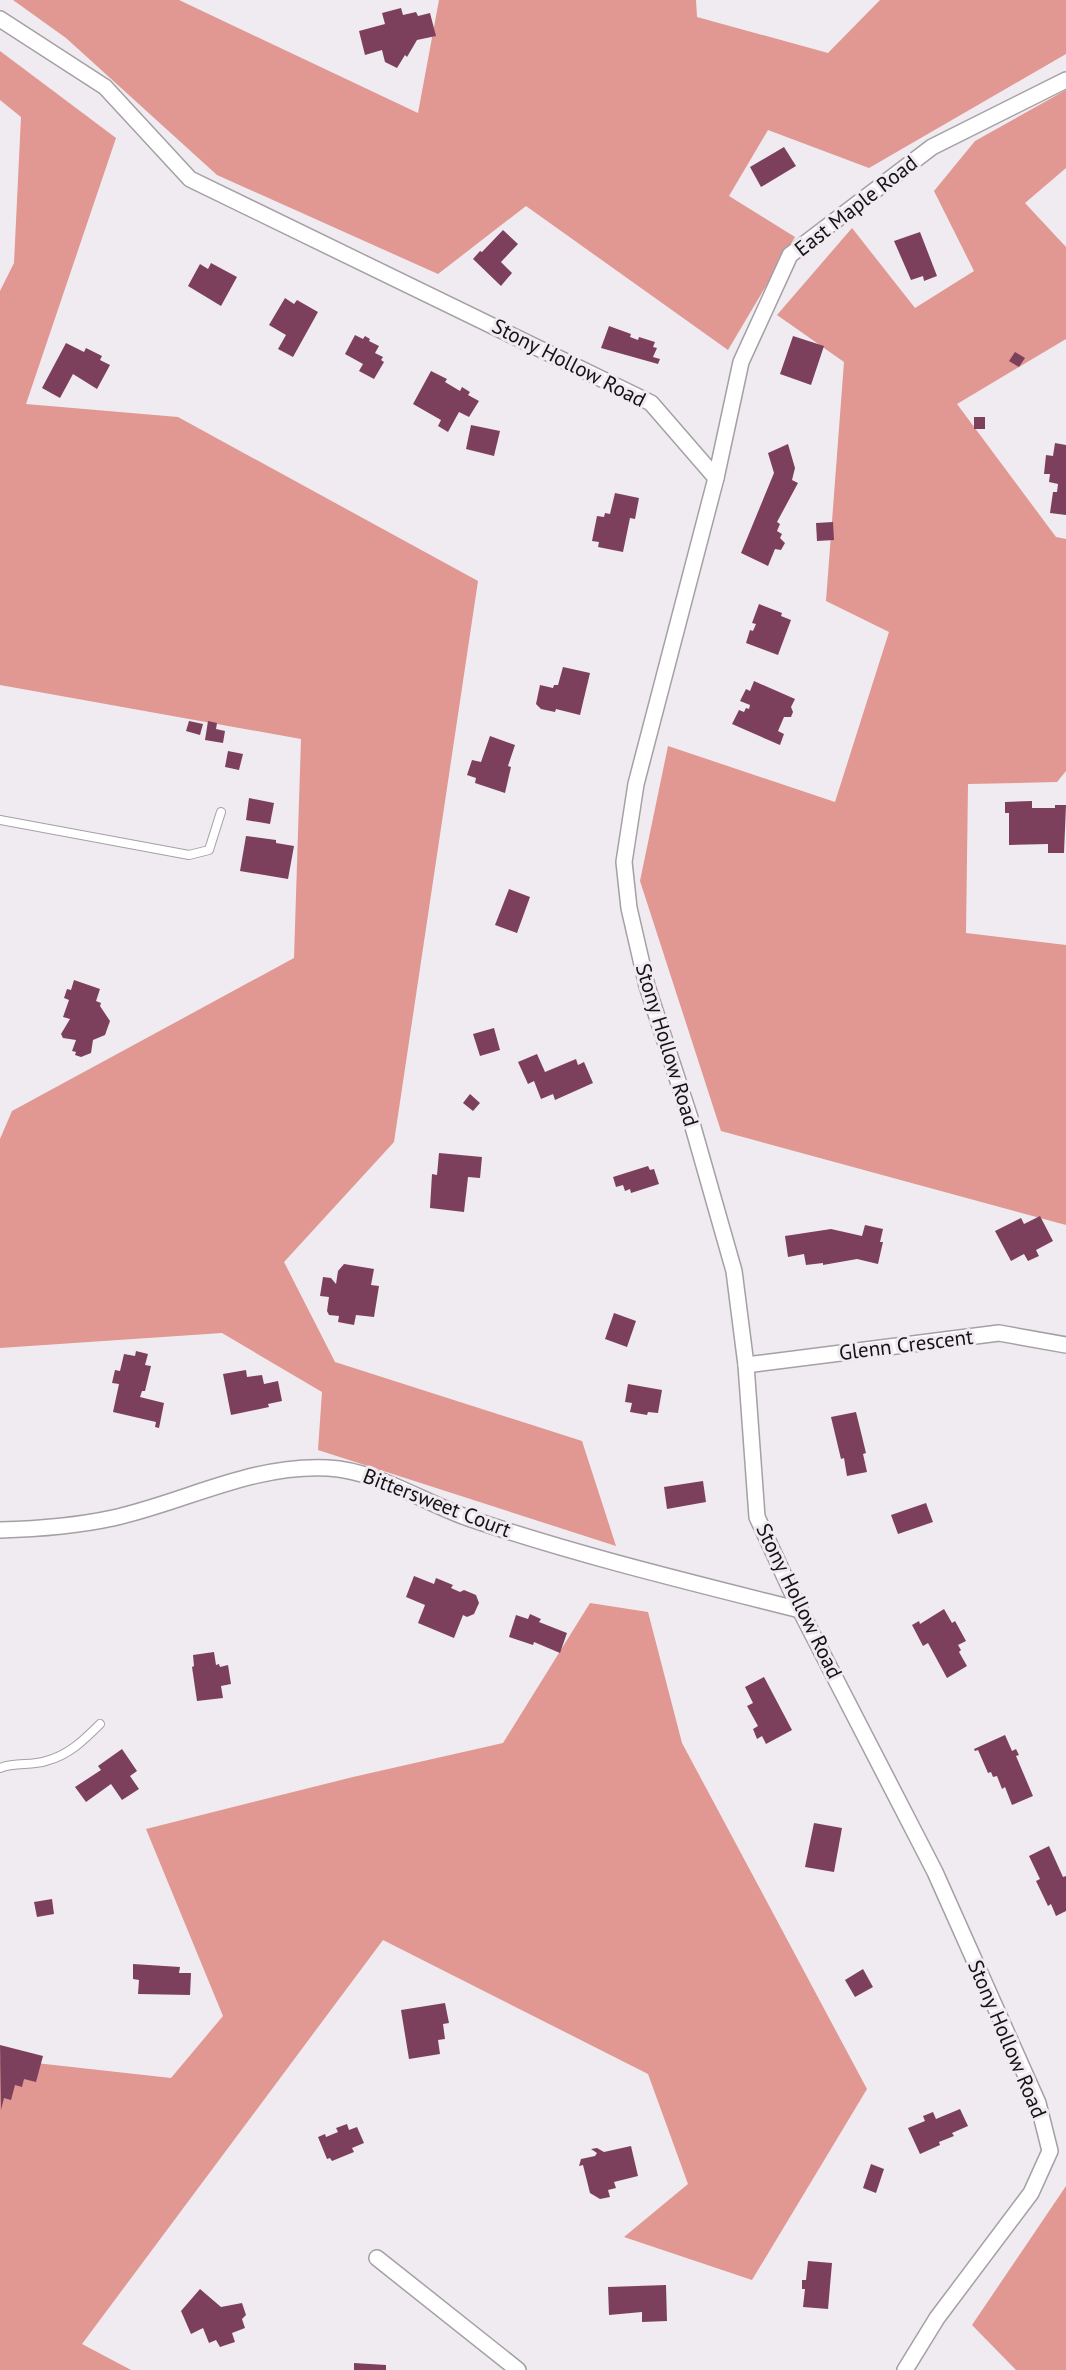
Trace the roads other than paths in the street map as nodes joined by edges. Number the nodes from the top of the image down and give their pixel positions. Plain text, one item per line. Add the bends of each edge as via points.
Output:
1 (0, 19) edge
2 (1066, 81) edge
3 (716, 478) junction
4 (221, 812) dead end
5 (0, 820) edge
6 (1066, 1345) edge
7 (746, 1365) junction
8 (0, 1530) edge
9 (800, 1610) junction
10 (100, 1724) dead end
11 (0, 1768) edge
12 (1050, 2151) junction
13 (1066, 2152) edge
14 (377, 2258) dead end
15 (518, 2370) edge
16 (905, 2370) edge

1 - 3 street, Stony Hollow Road via 105,87 190,179 651,403
2 - 3 street, East Maple Road via 932,147 790,255 741,362
3 - 7 street, Stony Hollow Road via 636,784 624,862 629,908 647,986 734,1271
4 - 5 lane via 209,850 189,855
6 - 7 street, Glenn Crescent via 999,1333
7 - 9 street, Stony Hollow Road via 758,1517
8 - 9 street, Bittersweet Court via 113,1518 281,1469 328,1468 366,1474 467,1518 631,1568
9 - 12 street, Stony Hollow Road via 935,1872 1038,2103
10 - 11 lane via 75,1749 46,1762
12 - 13 street
12 - 16 street via 1031,2193 937,2318
14 - 15 street

